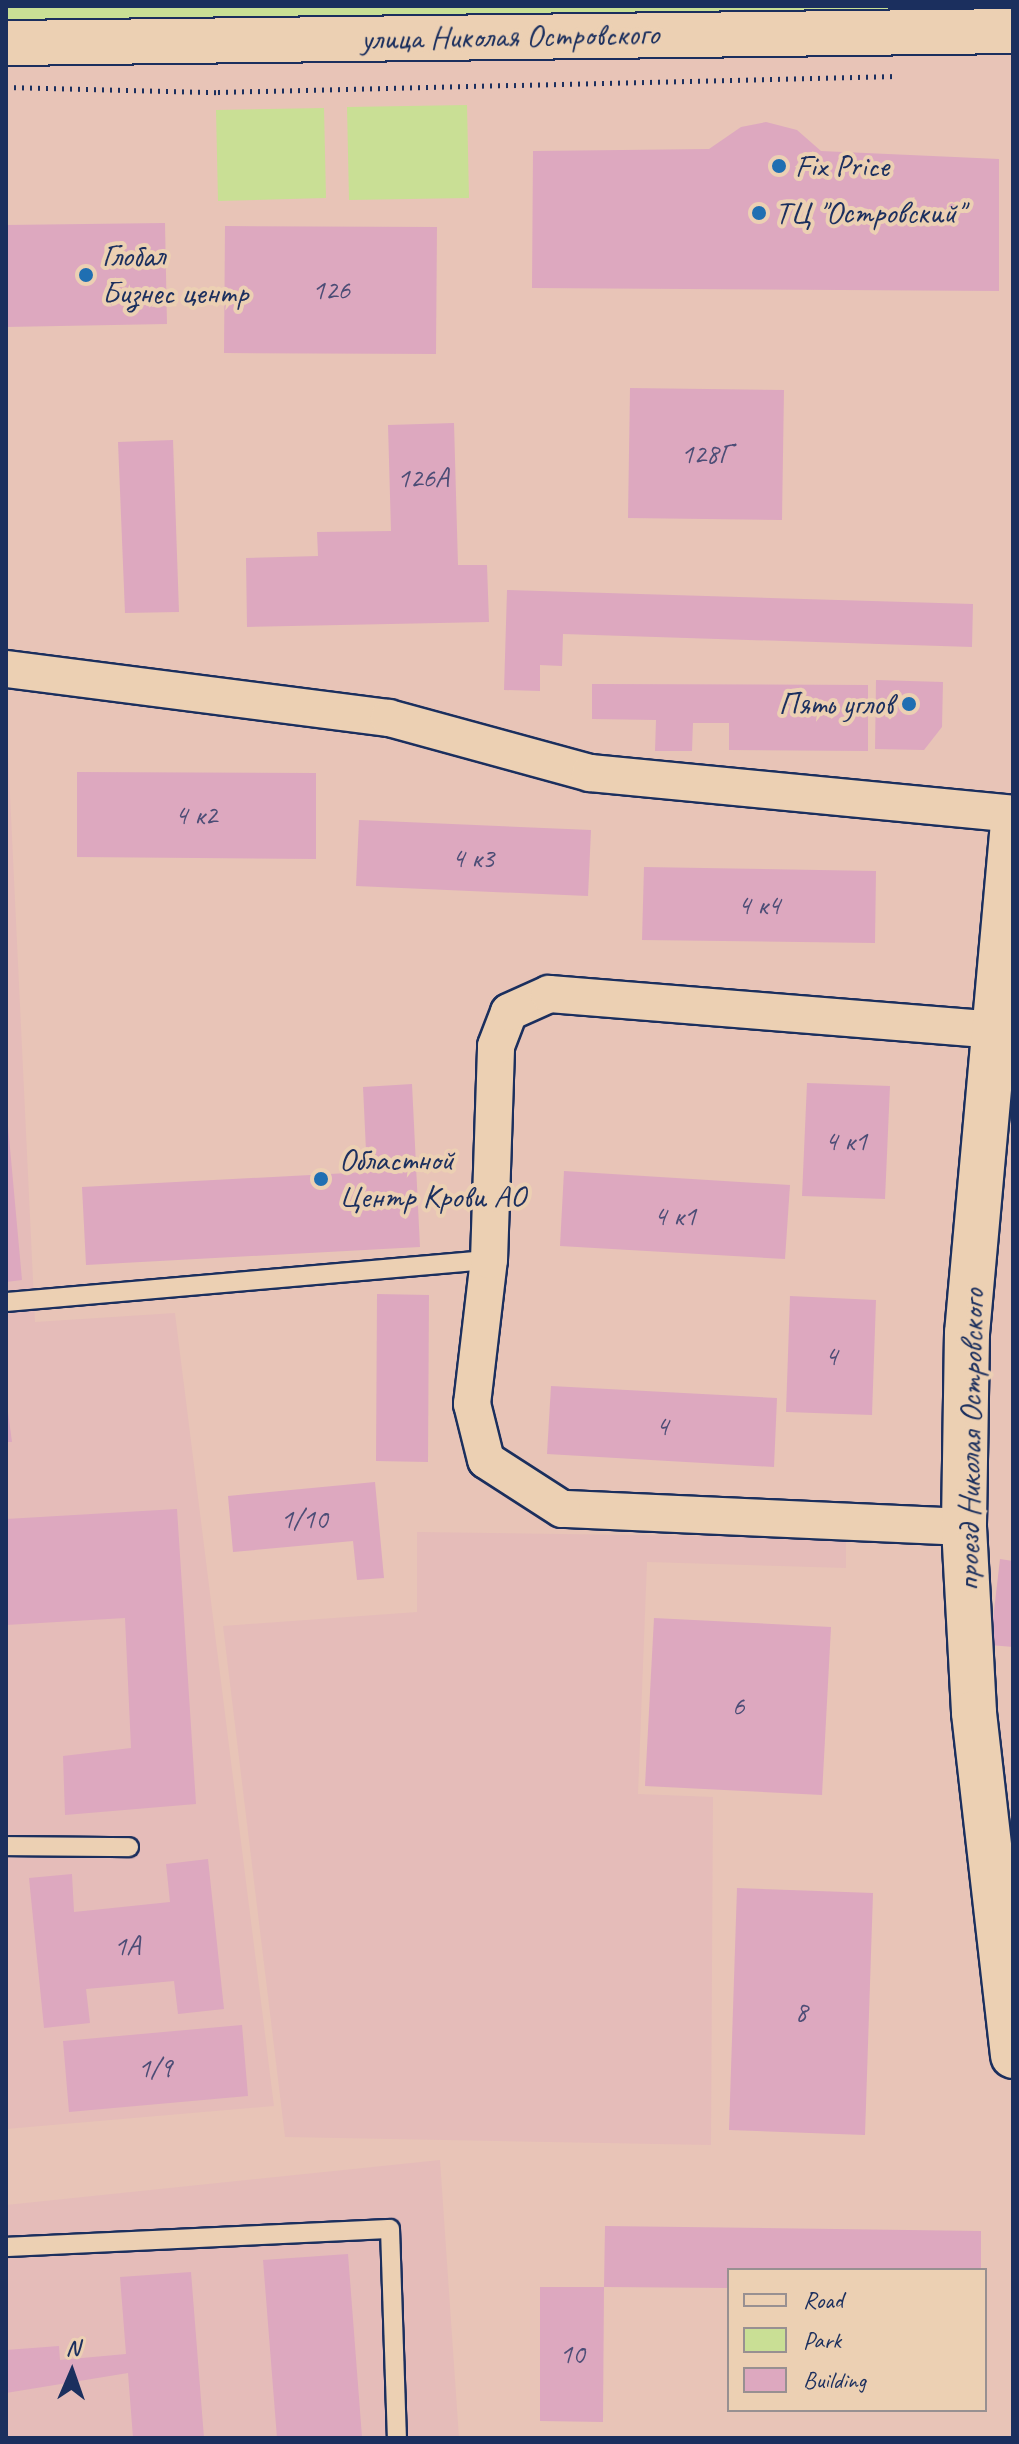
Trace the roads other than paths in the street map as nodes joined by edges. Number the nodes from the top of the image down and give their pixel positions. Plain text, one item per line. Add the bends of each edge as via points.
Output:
1 (1013, 31) edge
2 (6, 43) edge
3 (6, 669) edge
4 (1013, 814) edge
5 (1013, 823) edge
6 (998, 1030) junction
7 (489, 1260) junction
8 (6, 1302) edge
9 (964, 1527) junction
10 (6, 1846) edge
11 (129, 1847) dead end
12 (1012, 2042) edge
13 (6, 2247) edge
14 (397, 2438) edge

1 - 2 street, улица Николая Островского
3 - 4 street via 389,718 590,773
5 - 6 street, проезд Николая Островского
6 - 7 street via 549,994 509,1012 496,1046
6 - 9 street, проезд Николая Островского via 967,1333
7 - 8 lane
7 - 9 street via 472,1404 486,1460 562,1509
9 - 12 street, проезд Николая Островского via 974,1713
10 - 11 lane
13 - 14 lane via 390,2229

